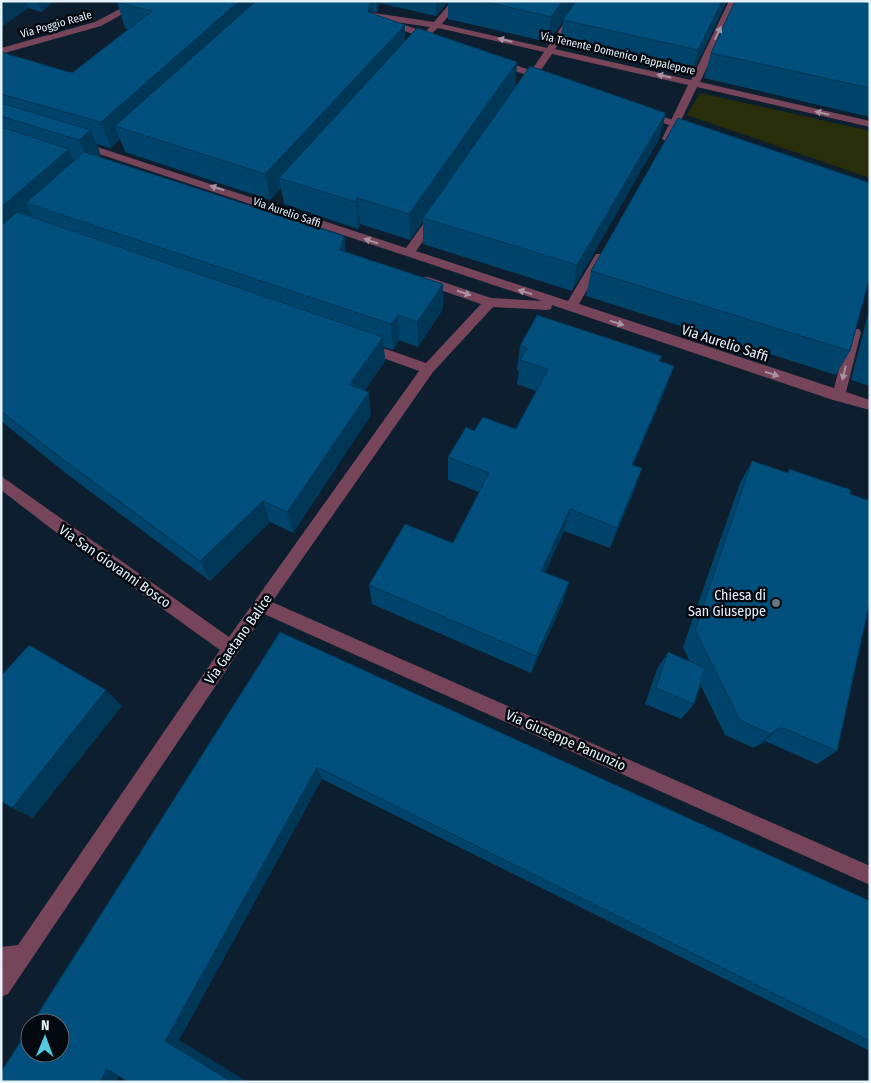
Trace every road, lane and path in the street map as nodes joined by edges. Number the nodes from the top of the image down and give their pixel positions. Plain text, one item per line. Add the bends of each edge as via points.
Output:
1 (142, 1) edge
2 (456, 1) edge
3 (584, 1) edge
4 (734, 1) edge
5 (436, 25) junction
6 (424, 39) junction
7 (442, 41) edge
8 (550, 50) junction
9 (1, 51) edge
10 (488, 58) edge
11 (533, 75) junction
12 (552, 81) edge
13 (694, 83) junction
14 (522, 91) edge
15 (637, 111) edge
16 (675, 124) junction
17 (870, 124) edge
18 (703, 133) edge
19 (67, 140) edge
20 (661, 149) edge
21 (118, 151) junction
22 (100, 166) edge
23 (442, 205) edge
24 (604, 249) edge
25 (408, 254) junction
26 (416, 277) edge
27 (490, 302) junction
28 (571, 307) junction
29 (858, 321) edge
30 (354, 343) edge
31 (428, 369) junction
32 (838, 396) junction
33 (870, 405) edge
34 (1, 482) edge
35 (262, 605) junction
36 (231, 648) junction
37 (870, 876) edge
38 (23, 954) junction
39 (1, 957) edge
40 (1, 987) edge

1 - 9 street, Via Poggio Reale via 98,24
2 - 5 street
3 - 8 street
13 -> 4 street
5 - 6 street
5 - 6 street, Via Tenente Domenico Pappalepore via 355,12
8 -> 5 street, Via Tenente Domenico Pappalepore
6 - 7 street
8 - 11 street
13 -> 8 street, Via Tenente Domenico Pappalepore
10 - 11 street
11 - 12 street
11 - 14 street
13 - 16 street
17 -> 13 street, Via Tenente Domenico Pappalepore
15 - 16 street
16 - 18 street
16 - 20 street
19 - 21 street, Via Aurelio Saffi
21 - 22 street
25 -> 21 street, Via Aurelio Saffi via 276,203
23 - 25 street
24 - 28 street
28 -> 25 street, Via Aurelio Saffi
26 -> 27 street, Via Aurelio Saffi
27 - 28 street, Via Aurelio Saffi
27 - 31 street, Via Gaetano Balice
28 -> 32 street, Via Aurelio Saffi
29 -> 32 street
30 - 31 street
31 - 35 street, Via Gaetano Balice
32 - 33 street, Via Aurelio Saffi
34 - 36 street, Via San Giovanni Bosco
35 - 36 street, Via Gaetano Balice
35 - 37 street, Via Giuseppe Panunzio
36 - 38 street, Via Gaetano Balice
38 - 39 street
38 - 40 street, Via Gaetano Balice

